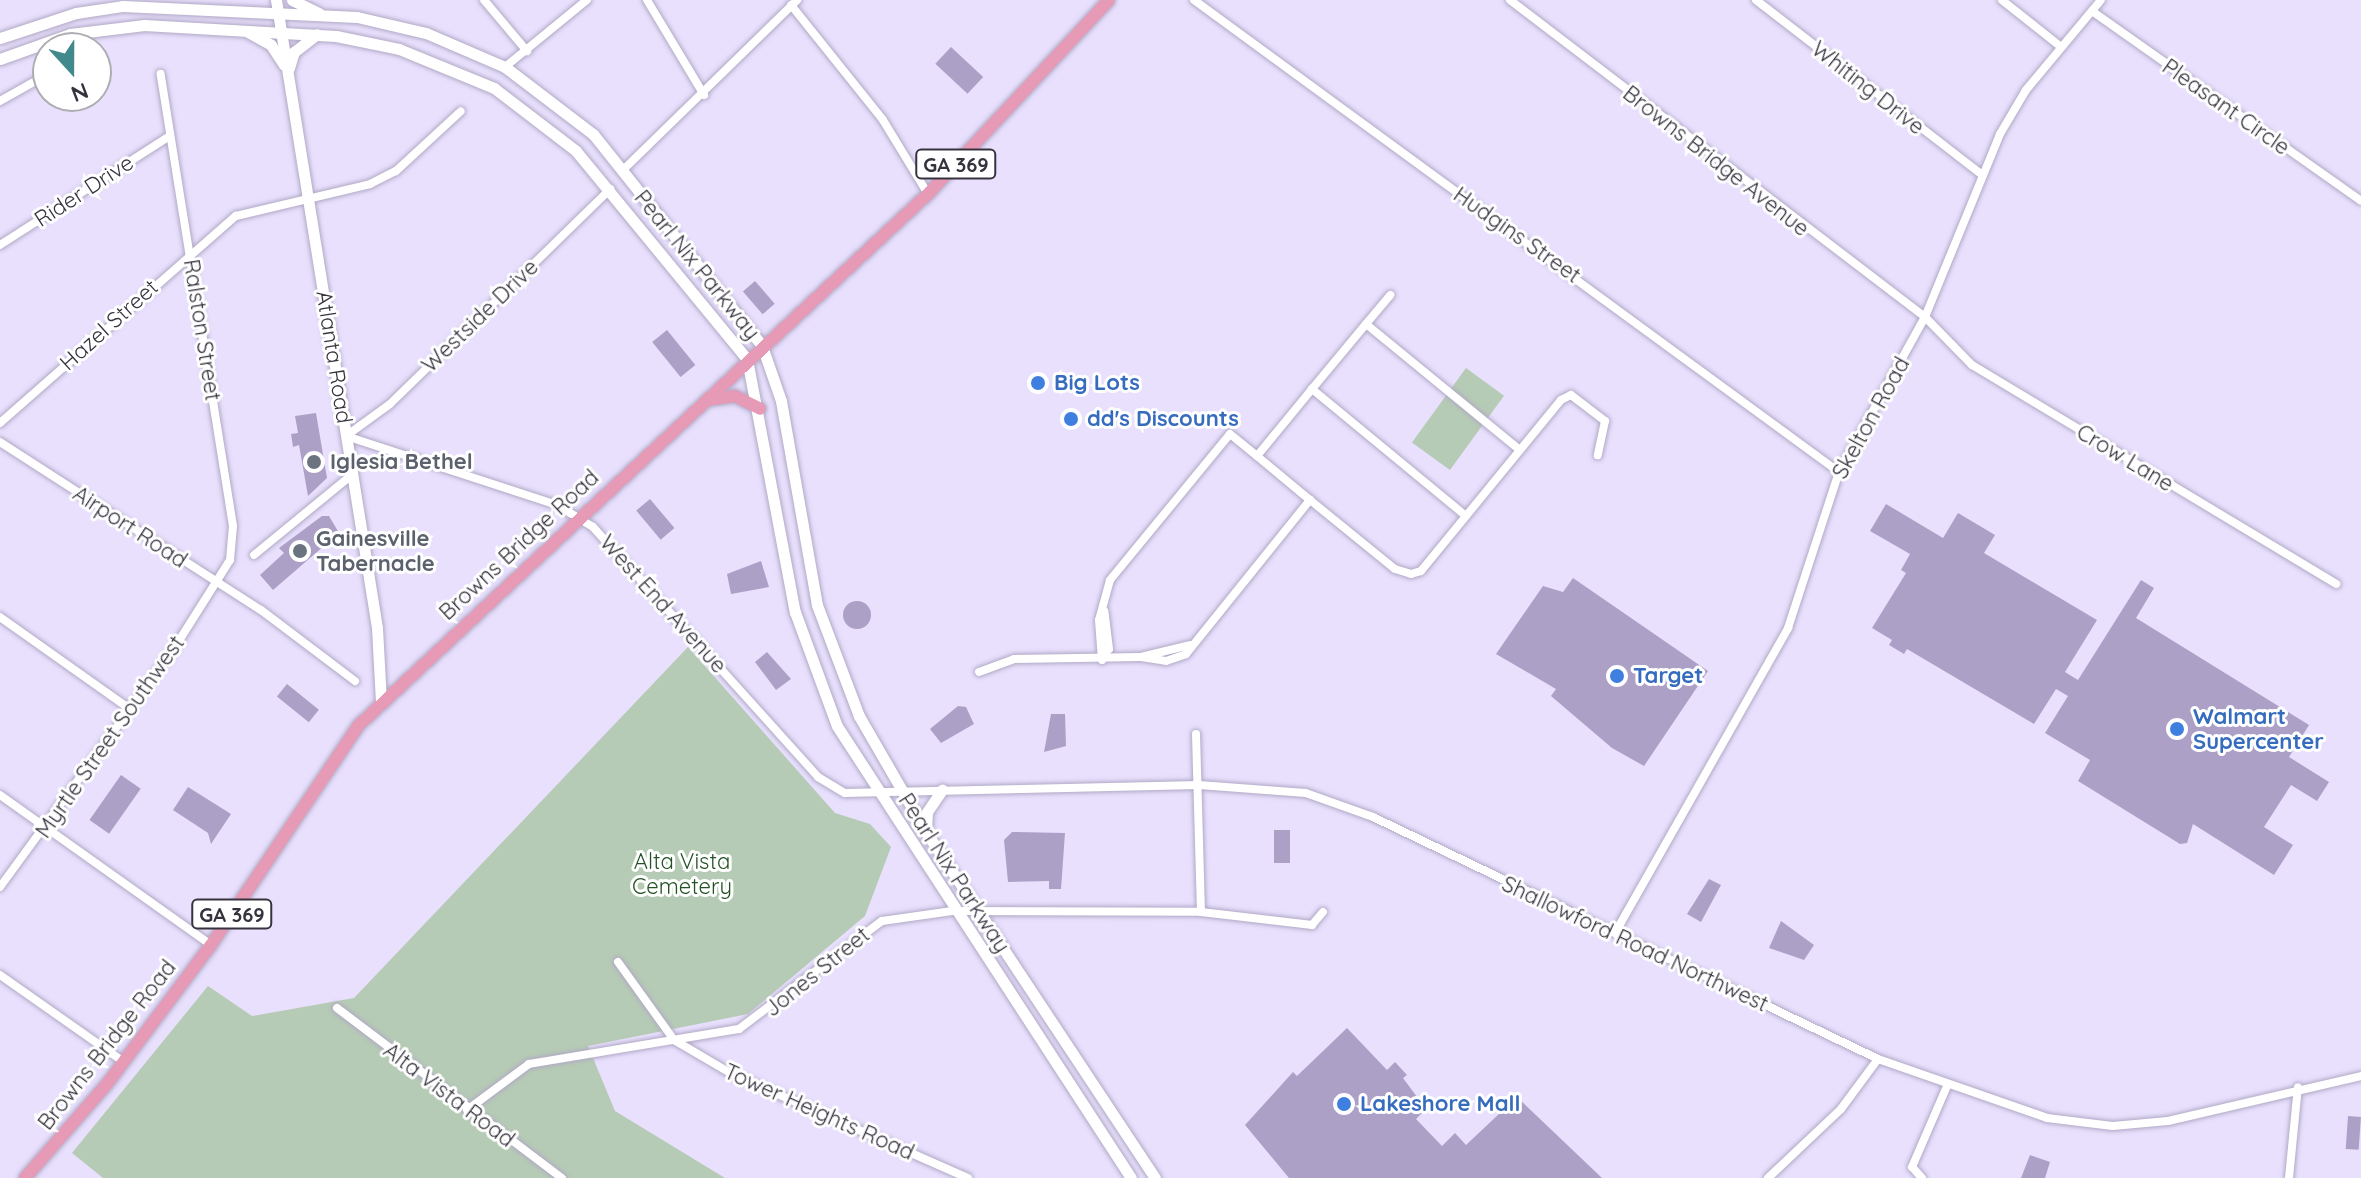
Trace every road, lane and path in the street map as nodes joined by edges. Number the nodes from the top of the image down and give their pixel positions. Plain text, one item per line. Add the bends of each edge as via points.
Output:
1 (252, 0) edge
2 (276, 0) edge
3 (292, 0) edge
4 (484, 0) edge
5 (587, 0) edge
6 (647, 0) edge
7 (1109, 0) edge
8 (1194, 0) edge
9 (1510, 0) edge
10 (1756, 0) edge
11 (2002, 0) edge
12 (2101, 0) edge
13 (794, 2) edge
14 (240, 9) junction
15 (2092, 11) junction
16 (279, 13) junction
17 (323, 15) junction
18 (235, 28) junction
19 (281, 30) junction
20 (317, 34) junction
21 (0, 38) edge
22 (2061, 47) junction
23 (527, 51) junction
24 (0, 59) edge
25 (505, 67) junction
26 (288, 72) junction
27 (161, 74) dead end
28 (32, 83) edge
29 (704, 95) junction
30 (0, 101) edge
31 (461, 111) dead end
32 (168, 137) junction
33 (622, 171) junction
34 (1980, 173) junction
35 (610, 189) junction
36 (928, 194) junction
37 (309, 198) junction
38 (2361, 201) edge
39 (0, 245) edge
40 (190, 251) junction
41 (1390, 295) dead end
42 (1925, 317) junction
43 (1366, 324) junction
44 (762, 346) junction
45 (747, 359) junction
46 (1312, 389) junction
47 (707, 400) junction
48 (760, 409) junction
49 (0, 423) edge
50 (346, 436) junction
51 (0, 442) edge
52 (1520, 450) junction
53 (1598, 455) dead end
54 (1257, 456) junction
55 (1839, 472) junction
56 (350, 477) junction
57 (1310, 500) junction
58 (576, 516) junction
59 (1466, 516) junction
60 (254, 555) dead end
61 (216, 583) junction
62 (2336, 584) dead end
63 (1104, 611) junction
64 (0, 617) edge
65 (1099, 634) junction
66 (1109, 634) junction
67 (1103, 657) junction
68 (979, 672) dead end
69 (355, 681) dead end
70 (381, 701) junction
71 (130, 709) junction
72 (1196, 734) dead end
73 (1199, 785) junction
74 (942, 790) junction
75 (901, 791) junction
76 (875, 793) junction
77 (0, 795) edge
78 (47, 828) junction
79 (926, 832) junction
80 (0, 887) edge
81 (952, 911) junction
82 (979, 912) junction
83 (1201, 912) junction
84 (1323, 912) dead end
85 (1615, 933) junction
86 (211, 945) junction
87 (618, 962) dead end
88 (0, 975) edge
89 (337, 1008) dead end
90 (674, 1040) junction
91 (1878, 1059) junction
92 (124, 1062) junction
93 (2361, 1076) edge
94 (1947, 1086) junction
95 (2298, 1087) junction
96 (467, 1110) junction
97 (25, 1178) edge
98 (562, 1178) edge
99 (968, 1178) edge
100 (1131, 1178) edge
101 (1155, 1178) edge
102 (1768, 1178) edge
103 (1922, 1178) edge
104 (2289, 1178) edge

1 - 14 main road
2 - 16 main road, Atlanta Road
3 - 17 main road
4 - 23 street
5 - 23 street
6 - 29 street
7 - 36 main road, Browns Bridge Road / GA 369
8 - 55 street, Hudgins Street
9 - 42 street, Browns Bridge Avenue
10 - 34 street, Whiting Drive
11 - 22 street
12 - 15 street, Skelton Road
13 - 29 street
13 - 36 street via 883,120
14 - 16 main road, Pearl Nix Parkway
14 - 21 main road, Pearl Nix Parkway via 99,9
15 - 22 street, Skelton Road
15 - 38 street, Pleasant Circle
16 - 17 main road, Pearl Nix Parkway
16 - 19 main road, Atlanta Road
17 - 25 main road, Pearl Nix Parkway via 426,33
18 - 19 main road, Pearl Nix Parkway
18 - 24 main road, Pearl Nix Parkway via 106,28
18 - 26 main road via 271,45
19 - 20 main road, Pearl Nix Parkway
19 - 26 main road, Atlanta Road
20 - 26 main road via 294,52
20 - 35 main road, Pearl Nix Parkway via 399,49 494,88 553,130
22 - 34 street, Skelton Road via 2026,90
23 - 25 street
25 - 33 main road, Pearl Nix Parkway via 569,112
26 - 37 main road, Atlanta Road
27 - 32 street, Ralston Street
28 - 30 street
29 - 33 street
31 - 37 street, Hazel Street via 396,171
32 - 39 street, Rider Drive
32 - 40 street, Ralston Street
33 - 44 main road, Pearl Nix Parkway
34 - 42 street, Skelton Road
35 - 45 main road, Pearl Nix Parkway
35 - 50 street, Westside Drive via 390,404
36 - 44 main road, Browns Bridge Road / GA 369
37 - 40 street, Hazel Street via 236,216
37 - 50 main road, Atlanta Road
40 - 49 street, Hazel Street
40 - 61 street, Ralston Street via 233,526 230,560
41 - 43 street
42 - 55 street, Skelton Road
42 - 62 street, Crow Lane via 1972,365
43 - 46 street
43 - 52 street
44 - 45 main road, Browns Bridge Road / GA 369
44 - 75 main road, Pearl Nix Parkway via 781,401 798,507 832,654
45 - 47 main road, Browns Bridge Road / GA 369
45 - 48 main road, Pearl Nix Parkway
46 - 54 street
46 - 59 street
47 - 48 main road via 735,396
47 - 58 main road, Browns Bridge Road / GA 369
48 - 76 main road, Pearl Nix Parkway via 795,612 814,674
50 - 56 main road, Atlanta Road
50 - 58 street, West End Avenue
51 - 61 street, Airport Road
52 - 53 street via 1571,395 1605,421
52 - 59 street
54 - 57 street
54 - 63 street via 1230,434 1110,580
55 - 85 street, Skelton Road via 1788,628
56 - 60 street
56 - 70 main road, Atlanta Road via 377,628
57 - 59 street via 1395,569 1411,574 1421,571
57 - 67 street via 1186,654
58 - 70 main road, Browns Bridge Road / GA 369
58 - 76 street, West End Avenue via 593,527 818,777 845,793
61 - 69 street, Airport Road
61 - 71 street, Myrtle Street Southwest
63 - 65 street
63 - 66 street
64 - 71 street
65 - 66 street
65 - 67 street
66 - 67 street
67 - 68 street via 1014,659
70 - 86 main road, Browns Bridge Road / GA 369 via 358,726
71 - 78 street, Myrtle Street Southwest
72 - 73 street
73 - 74 street, Shallowford Road Northwest
73 - 83 street
73 - 85 street, Shallowford Road Northwest via 1269,786 1339,803
74 - 75 street, Shallowford Road Northwest
74 - 79 main road via 927,812
75 - 76 street, West End Avenue
75 - 79 main road, Pearl Nix Parkway
76 - 81 main road, Pearl Nix Parkway
77 - 78 street
78 - 80 street, Myrtle Street Southwest
78 - 86 street
79 - 82 main road, Pearl Nix Parkway
81 - 82 street, Jones Street
81 - 90 street, Jones Street via 882,921 758,1019 716,1035
81 - 100 main road, Pearl Nix Parkway
82 - 83 street, Jones Street
82 - 101 main road, Pearl Nix Parkway
83 - 84 street, Jones Street via 1312,925
85 - 91 street, Shallowford Road Northwest
86 - 92 main road, Browns Bridge Road / GA 369
87 - 90 street
88 - 92 street
89 - 96 street, Alta Vista Road
90 - 96 street, Jones Street via 529,1064
90 - 99 street, Tower Heights Road via 743,1079
91 - 94 street, Shallowford Road Northwest
91 - 102 street via 1841,1109
92 - 97 main road, Browns Bridge Road / GA 369
93 - 95 street, Shallowford Road Northwest
94 - 95 street, Shallowford Road Northwest via 2047,1118 2113,1126 2189,1118
94 - 103 street via 1912,1167
95 - 104 street
96 - 98 street, Alta Vista Road

